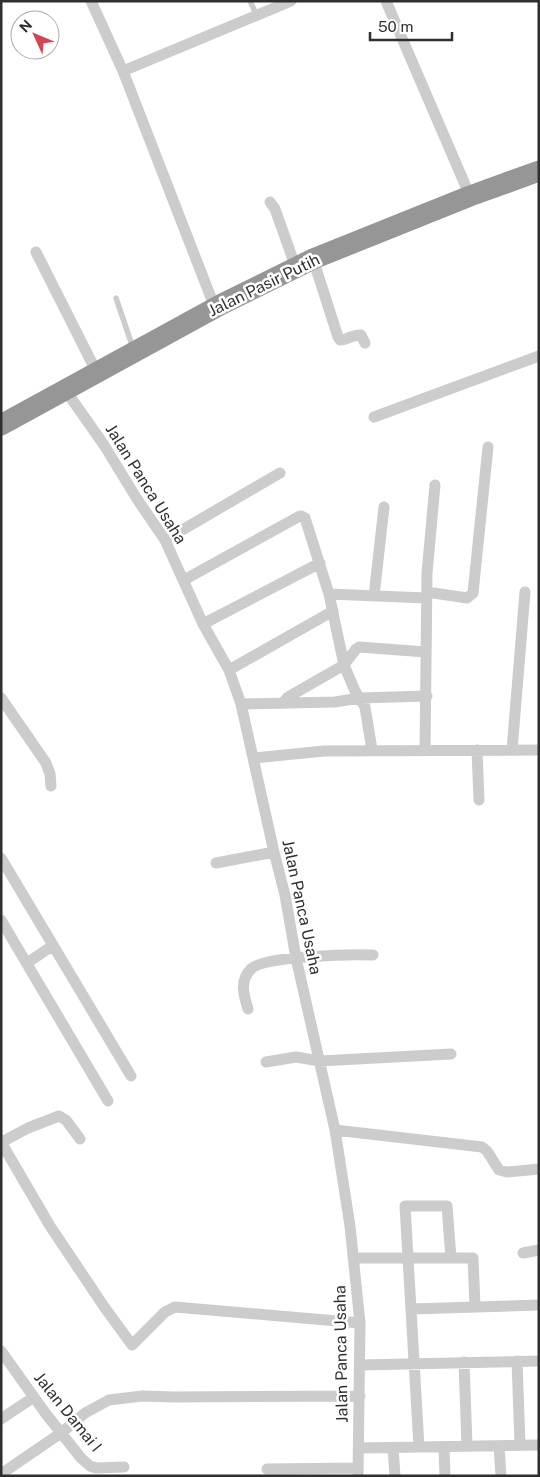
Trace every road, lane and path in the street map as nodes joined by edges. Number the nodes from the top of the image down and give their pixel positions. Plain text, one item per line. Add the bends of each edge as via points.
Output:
1 (91, 1) edge
2 (250, 1) edge
3 (291, 1) edge
4 (386, 1) edge
5 (257, 16) junction
6 (123, 71) junction
7 (539, 171) edge
8 (470, 196) junction
9 (270, 202) dead end
10 (36, 252) dead end
11 (304, 264) junction
12 (116, 298) dead end
13 (216, 308) junction
14 (365, 343) dead end
15 (134, 352) junction
16 (539, 356) edge
17 (97, 373) junction
18 (66, 391) junction
19 (374, 417) dead end
20 (1, 425) edge
21 (488, 447) dead end
22 (280, 473) dead end
23 (435, 485) dead end
24 (384, 507) dead end
25 (165, 540) junction
26 (320, 563) junction
27 (184, 580) junction
28 (525, 592) dead end
29 (329, 594) junction
30 (427, 595) junction
31 (374, 596) junction
32 (333, 611) junction
33 (203, 624) junction
34 (426, 652) junction
35 (344, 665) junction
36 (230, 670) junction
37 (312, 683) junction
38 (427, 696) junction
39 (1, 698) edge
40 (360, 698) junction
41 (284, 702) junction
42 (316, 702) junction
43 (241, 704) junction
44 (372, 750) junction
45 (425, 750) junction
46 (477, 750) junction
47 (512, 750) junction
48 (539, 750) edge
49 (254, 758) junction
50 (51, 786) dead end
51 (479, 800) dead end
52 (274, 852) junction
53 (1, 858) edge
54 (216, 863) dead end
55 (1, 920) edge
56 (52, 946) junction
57 (373, 955) dead end
58 (296, 958) junction
59 (27, 963) junction
60 (248, 1009) dead end
61 (451, 1054) dead end
62 (320, 1061) junction
63 (266, 1062) dead end
64 (131, 1076) dead end
65 (108, 1101) dead end
66 (335, 1130) junction
67 (80, 1139) dead end
68 (1, 1142) edge
69 (539, 1169) edge
70 (539, 1250) edge
71 (523, 1253) dead end
72 (353, 1258) junction
73 (408, 1258) junction
74 (451, 1258) junction
75 (539, 1305) edge
76 (475, 1306) junction
77 (411, 1309) junction
78 (360, 1323) junction
79 (1, 1351) edge
80 (517, 1361) junction
81 (539, 1361) edge
82 (464, 1362) junction
83 (414, 1364) junction
84 (360, 1365) junction
85 (360, 1396) junction
86 (34, 1397) junction
87 (1, 1419) edge
88 (61, 1433) junction
89 (520, 1445) junction
90 (539, 1445) edge
91 (467, 1446) junction
92 (499, 1446) junction
93 (419, 1447) junction
94 (444, 1447) junction
95 (358, 1448) junction
96 (393, 1448) junction
97 (124, 1467) dead end
98 (267, 1469) dead end
99 (358, 1472) edge
100 (1, 1474) edge
101 (395, 1476) edge
102 (446, 1476) edge
103 (501, 1476) edge

1 - 6 street
2 - 5 lane
3 - 5 street
4 - 8 street
5 - 6 street
6 - 13 street
7 - 8 highway, Jalan Pasir Putih
8 - 11 highway, Jalan Pasir Putih
9 - 11 street
10 - 17 street
11 - 13 highway, Jalan Pasir Putih
11 - 14 street via 340,340 356,334 361,335
12 - 15 lane
13 - 15 highway, Jalan Pasir Putih
15 - 17 highway, Jalan Pasir Putih
16 - 19 street
17 - 18 highway, Jalan Pasir Putih
18 - 20 highway, Jalan Pasir Putih
18 - 25 street, Jalan Panca Usaha
21 - 30 street via 472,593 467,598
22 - 25 street
23 - 30 street
24 - 31 street
25 - 27 street, Jalan Panca Usaha
26 - 27 street via 308,524 301,516
26 - 29 street
26 - 33 street
27 - 33 street, Jalan Panca Usaha
28 - 47 street
29 - 31 street
29 - 32 street
30 - 31 street
30 - 34 street
32 - 35 street
32 - 36 street
33 - 36 street, Jalan Panca Usaha
34 - 35 street via 359,647
34 - 38 street
35 - 37 street
35 - 40 street
36 - 43 street, Jalan Panca Usaha
37 - 41 street
37 - 42 street
38 - 40 street
38 - 45 street
39 - 50 street via 46,763
40 - 42 street
40 - 44 street via 365,708
41 - 42 street
41 - 43 street
43 - 49 street, Jalan Panca Usaha
44 - 45 street
44 - 49 street
45 - 46 street
46 - 47 street
46 - 51 street
47 - 48 street
49 - 52 street, Jalan Panca Usaha
52 - 54 street
52 - 58 street, Jalan Panca Usaha
53 - 56 street
55 - 59 street
56 - 59 street
56 - 64 street
57 - 58 street
58 - 60 street via 251,969 243,993
58 - 62 street, Jalan Panca Usaha
59 - 65 street
61 - 62 street
62 - 63 street via 296,1057
62 - 66 street, Jalan Panca Usaha
66 - 69 street via 482,1147 499,1170
66 - 72 street, Jalan Panca Usaha
67 - 68 street via 59,1116
68 - 78 street via 50,1226 132,1345 165,1312 175,1307
70 - 71 street
72 - 73 street
72 - 78 street, Jalan Panca Usaha
73 - 74 street
73 - 74 street via 405,1206 447,1206
73 - 77 street
74 - 76 street via 473,1258
75 - 76 street
76 - 77 street
77 - 83 street
78 - 84 street, Jalan Panca Usaha
79 - 86 street, Jalan Damai I
80 - 81 street
80 - 82 street
80 - 89 street
82 - 83 street
82 - 91 street
83 - 84 street
83 - 93 street
84 - 85 street, Jalan Panca Usaha
85 - 88 street via 125,1398 109,1400 85,1413
85 - 95 street, Jalan Panca Usaha
86 - 87 street
86 - 88 street, Jalan Damai I
88 - 97 street, Jalan Damai I via 90,1466
88 - 100 street
89 - 90 street
89 - 92 street
91 - 92 street
91 - 94 street
92 - 103 street
93 - 94 street
93 - 96 street
94 - 102 street
95 - 96 street
95 - 99 street, Jalan Panca Usaha
96 - 101 street
98 - 99 street

